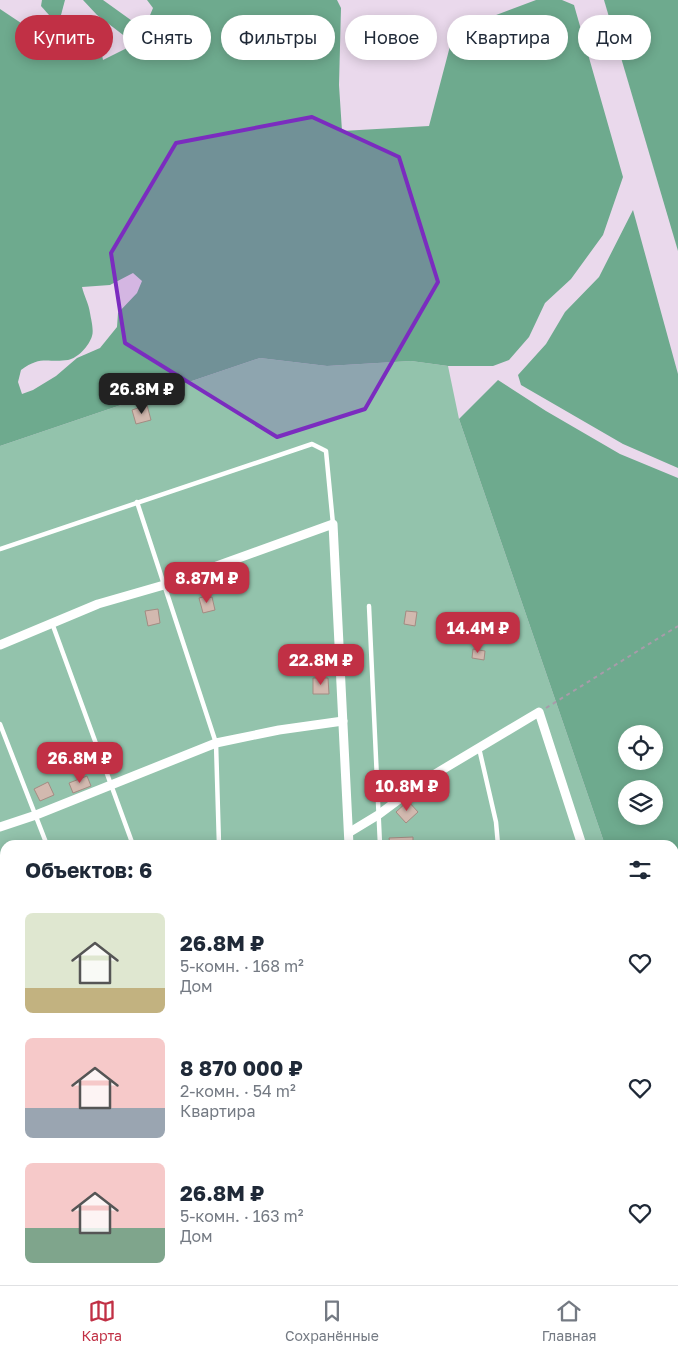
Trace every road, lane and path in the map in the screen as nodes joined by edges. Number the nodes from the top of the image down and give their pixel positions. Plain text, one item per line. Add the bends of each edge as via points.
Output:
1 (137, 502) junction
2 (334, 524) junction
3 (0, 549) edge
4 (164, 585) junction
5 (369, 606) dead end
6 (52, 623) junction
7 (678, 626) edge
8 (0, 645) edge
9 (539, 712) junction
10 (343, 721) junction
11 (0, 724) edge
12 (216, 743) junction
13 (479, 747) junction
14 (110, 785) junction
15 (36, 815) junction
16 (378, 815) junction
17 (0, 827) edge
18 (350, 832) junction
19 (45, 840) edge
20 (131, 840) edge
21 (219, 840) edge
22 (349, 840) edge
23 (380, 840) edge
24 (498, 840) edge
25 (580, 840) edge

1 - 2 lane via 312,444 326,451
1 - 3 lane
1 - 4 lane
2 - 4 street
2 - 10 street
4 - 6 street via 98,604
4 - 12 lane
5 - 16 lane
6 - 8 street
6 - 14 lane
7 - 9 path
9 - 13 street
9 - 25 street
10 - 12 street
10 - 18 street
11 - 15 lane
12 - 14 street
12 - 21 lane
13 - 16 street via 425,780
13 - 24 lane
14 - 15 street
14 - 20 lane
15 - 17 street
15 - 19 lane
16 - 18 street
16 - 23 lane
18 - 22 street

